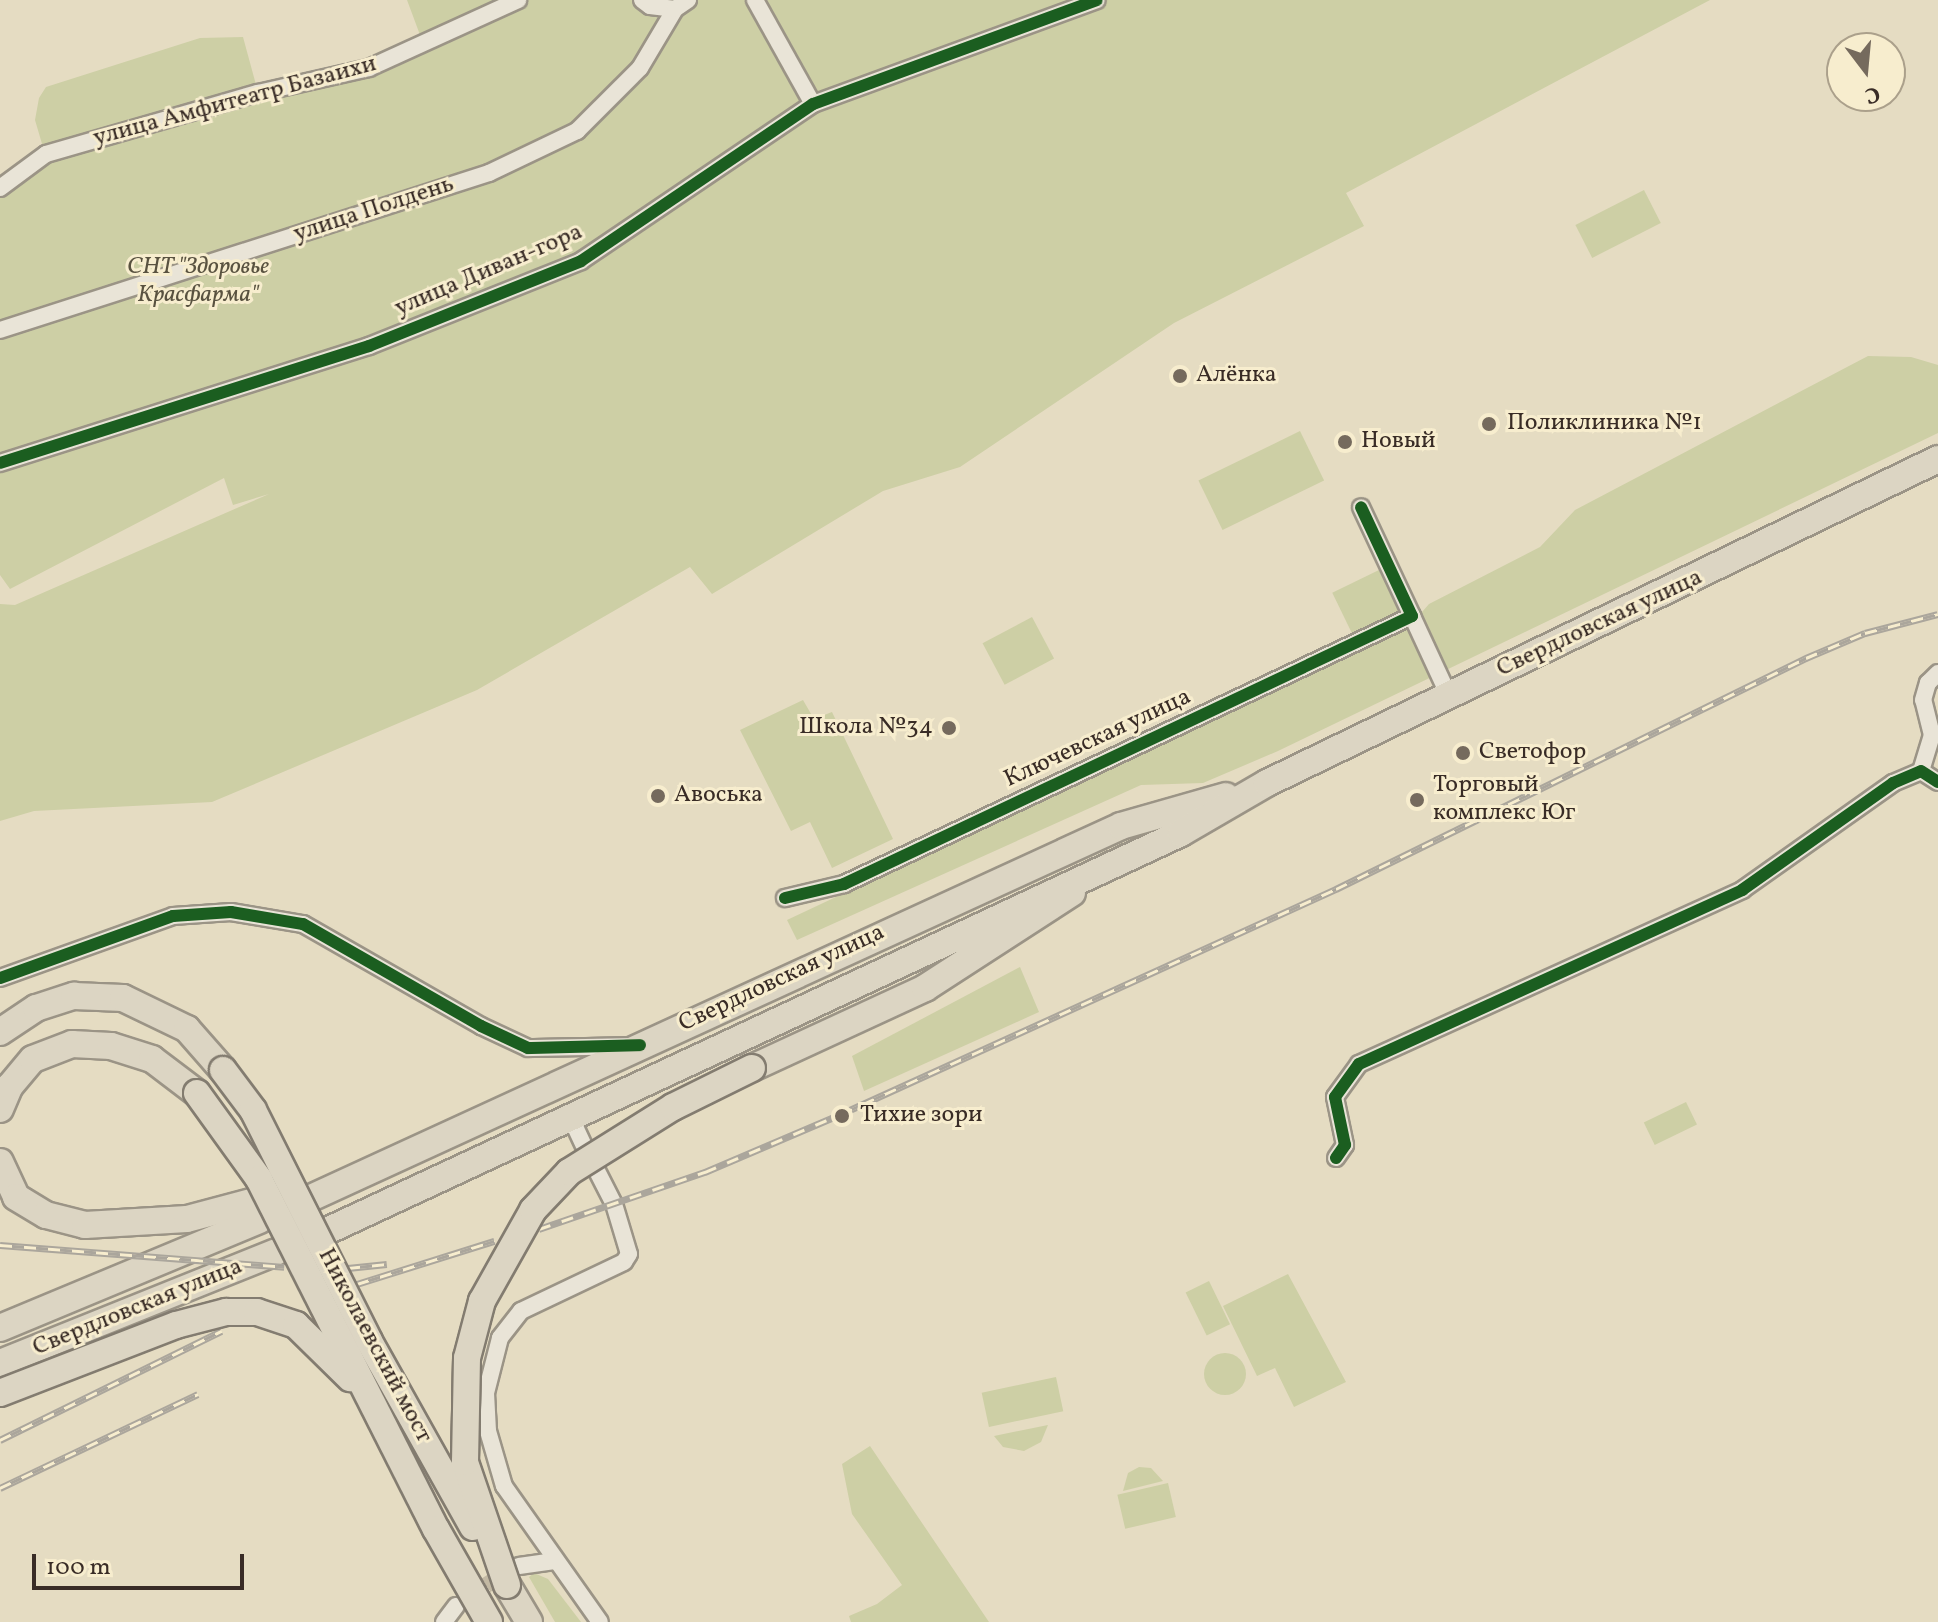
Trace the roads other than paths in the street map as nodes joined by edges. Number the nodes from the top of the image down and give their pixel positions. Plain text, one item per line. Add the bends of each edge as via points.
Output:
1 (518, 0) edge
2 (642, 0) edge
3 (755, 0) edge
4 (1097, 0) edge
5 (682, 5) edge
6 (813, 104) junction
7 (0, 188) edge
8 (0, 330) edge
9 (1938, 459) edge
10 (0, 463) edge
11 (1361, 507) dead end
12 (1409, 609) junction
13 (1938, 673) edge
14 (1449, 696) junction
15 (1921, 771) junction
16 (1938, 782) edge
17 (1260, 787) junction
18 (1122, 860) junction
19 (785, 898) dead end
20 (0, 978) edge
21 (0, 1032) edge
22 (640, 1045) junction
23 (0, 1109) edge
24 (571, 1118) junction
25 (583, 1144) dead end
26 (1336, 1158) dead end
27 (0, 1162) edge
28 (597, 1171) dead end
29 (310, 1192) dead end
30 (329, 1230) dead end
31 (276, 1252) dead end
32 (0, 1328) edge
33 (0, 1363) edge
34 (0, 1393) edge
35 (367, 1397) junction
36 (553, 1561) junction
37 (513, 1576) junction
38 (456, 1606) tunnel mouth
39 (444, 1622) edge
40 (489, 1622) edge
41 (529, 1622) edge
42 (600, 1622) edge

1 - 7 street, улица Амфитеатр Базаихи via 369,68 258,93 46,154
2 - 5 street via 650,6
3 - 6 street
4 - 6 street, улица Диван-гора
5 - 8 street, улица Полдень via 640,68 564,137 489,173
6 - 10 street, улица Диван-гора via 581,261 369,346
9 - 14 main road, Свердловская улица
11 - 12 street
12 - 14 street
12 - 19 street, Ключевская улица via 844,884
13 - 15 street via 1923,700 1932,735
14 - 17 main road, Свердловская улица
15 - 16 street
15 - 26 street via 1893,783 1742,890 1359,1064 1335,1097 1345,1145
17 - 18 main road, Свердловская улица
17 - 22 main road, Свердловская улица via 1121,826
18 - 24 main road, Свердловская улица
18 - 37 main road, bridge via 925,988 673,1107 569,1172 533,1210 482,1301 467,1358 465,1462
20 - 22 street via 173,916 231,912 303,924 528,1048
21 - 37 main road, Николаевский мост, bridge via 36,1008 74,996 123,998 187,1029 253,1110 369,1341
22 - 29 main road, Свердловская улица
23 - 35 main road, Николаевский мост, bridge via 10,1086 33,1059 72,1044 111,1046 152,1059 197,1093 259,1179
24 - 25 street
24 - 30 main road, Свердловская улица
27 - 32 main road, Свердловская улица via 16,1197 46,1215 85,1225 255,1211
28 - 36 street via 629,1254 624,1262 521,1311 500,1338 486,1393 495,1468
31 - 33 main road, Свердловская улица
34 - 35 main road, bridge via 176,1325 241,1312 296,1325
35 - 40 main road, Николаевский мост, bridge
36 - 37 street
36 - 42 street
37 - 41 main road, Николаевский мост
38 - 39 street

